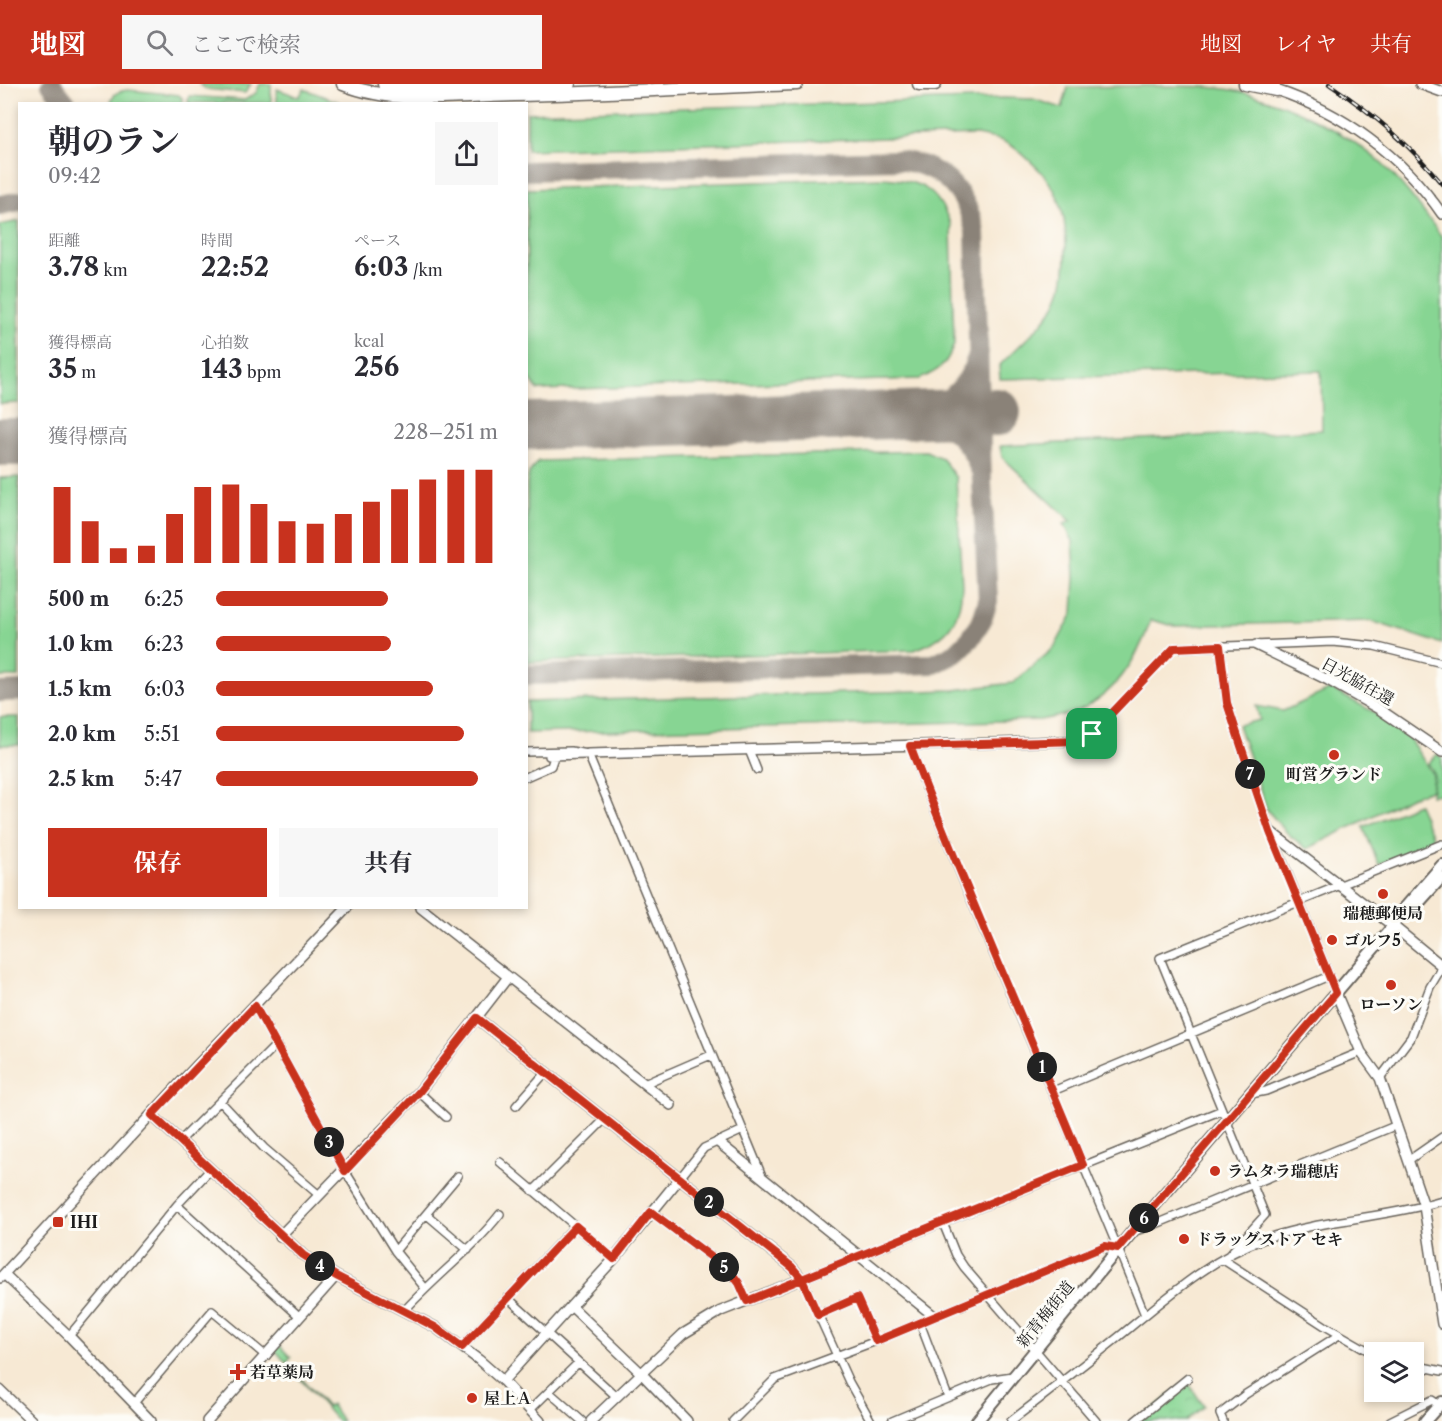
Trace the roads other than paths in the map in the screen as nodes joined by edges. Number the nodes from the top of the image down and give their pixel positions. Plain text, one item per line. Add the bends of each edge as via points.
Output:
1 (343, 84) edge
2 (384, 84) edge
3 (569, 84) edge
4 (796, 84) edge
5 (919, 84) edge
6 (935, 84) edge
7 (1245, 84) edge
8 (1262, 84) edge
9 (1420, 84) edge
10 (1275, 87) edge
11 (632, 88) edge
12 (1442, 92) edge
13 (1442, 214) edge
14 (1256, 645) junction
15 (1220, 646) junction
16 (1442, 663) edge
17 (1070, 741) joint
18 (910, 746) junction
19 (749, 750) junction
20 (1442, 752) edge
21 (528, 753) edge
22 (555, 754) junction
23 (588, 754) junction
24 (757, 771) dead end
25 (528, 776) edge
26 (1270, 832) junction
27 (1442, 844) edge
28 (1442, 859) edge
29 (1440, 871) edge
30 (1339, 885) junction
31 (1298, 902) junction
32 (346, 909) edge
33 (422, 909) edge
34 (1393, 926) junction
35 (1442, 964) edge
36 (1329, 976) junction
37 (508, 977) junction
38 (1336, 993) junction
39 (255, 1006) junction
40 (477, 1018) junction
41 (1192, 1033) junction
42 (276, 1045) junction
43 (1361, 1052) junction
44 (711, 1055) junction
45 (545, 1073) junction
46 (1380, 1078) junction
47 (644, 1084) junction
48 (1053, 1091) junction
49 (419, 1092) junction
50 (1248, 1094) junction
51 (220, 1101) junction
52 (671, 1105) dead end
53 (516, 1106) dead end
54 (152, 1115) junction
55 (1224, 1115) junction
56 (446, 1117) dead end
57 (604, 1120) junction
58 (1397, 1125) junction
59 (743, 1130) junction
60 (1442, 1137) edge
61 (180, 1141) junction
62 (718, 1142) junction
63 (1409, 1160) junction
64 (500, 1162) dead end
65 (1083, 1165) junction
66 (210, 1170) junction
67 (345, 1171) junction
68 (458, 1176) dead end
69 (679, 1179) junction
70 (763, 1179) junction
71 (1252, 1184) junction
72 (533, 1191) junction
73 (319, 1195) junction
74 (1442, 1201) edge
75 (177, 1205) junction
76 (1424, 1206) junction
77 (651, 1212) junction
78 (426, 1214) junction
79 (500, 1214) dead end
80 (943, 1223) junction
81 (576, 1226) junction
82 (1132, 1232) junction
83 (280, 1236) junction
84 (1118, 1248) junction
85 (468, 1250) junction
86 (395, 1251) junction
87 (859, 1255) junction
88 (1224, 1258) junction
89 (614, 1259) junction
90 (2, 1276) edge
91 (336, 1276) junction
92 (802, 1279) junction
93 (425, 1288) junction
94 (986, 1294) junction
95 (508, 1298) junction
96 (747, 1301) junction
97 (571, 1306) junction
98 (404, 1311) junction
99 (818, 1315) junction
100 (1145, 1315) junction
101 (934, 1316) junction
102 (300, 1317) junction
103 (920, 1323) junction
104 (1442, 1324) edge
105 (545, 1333) junction
106 (1339, 1335) junction
107 (69, 1336) junction
108 (876, 1341) junction
109 (462, 1347) junction
110 (1364, 1349) edge
111 (1035, 1350) junction
112 (266, 1356) junction
113 (837, 1357) junction
114 (578, 1363) junction
115 (1424, 1367) edge
116 (1442, 1371) edge
117 (641, 1373) junction
118 (1014, 1376) junction
119 (1188, 1378) dead end
120 (503, 1381) junction
121 (1062, 1381) junction
122 (0, 1390) edge
123 (549, 1392) junction
124 (617, 1396) junction
125 (948, 1397) junction
126 (134, 1403) junction
127 (1441, 1403) edge
128 (531, 1410) junction
129 (32, 1421) edge
130 (151, 1421) edge
131 (207, 1421) edge
132 (540, 1421) edge
133 (582, 1421) edge
134 (591, 1421) edge
135 (687, 1421) edge
136 (733, 1421) edge
137 (871, 1421) edge
138 (892, 1421) edge
139 (977, 1421) edge
140 (1011, 1421) edge
141 (1096, 1421) edge
142 (1135, 1421) edge
143 (1223, 1421) edge
144 (1390, 1421) edge
145 (1425, 1421) edge

1 - 11 highway via 371,92 431,98
2 - 3 highway via 444,89
4 - 11 highway
5 - 6 highway
7 - 10 highway
8 - 10 highway
9 - 12 street
10 - 13 street via 1335,115 1369,138 1401,165
14 - 15 street
14 - 16 street via 1354,644
14 - 20 street, 日光脇往還 via 1348,692
15 - 17 street via 1174,648 1092,734 1081,741
15 - 26 street via 1227,703
17 - 18 street
18 - 19 street
18 - 48 street
19 - 23 street
19 - 24 street
21 - 22 street
22 - 23 street
22 - 25 street via 550,766
23 - 44 street
26 - 30 street
26 - 31 street
27 - 30 street
28 - 29 main road, 新青梅街道
29 - 34 main road, 新青梅街道 via 1407,916
30 - 31 street
30 - 34 street
31 - 36 street
31 - 41 street via 1160,958
32 - 39 street
33 - 37 street
34 - 35 street
34 - 38 main road, 新青梅街道
35 - 46 street via 1411,1037
36 - 38 street
36 - 41 street
37 - 40 street
37 - 47 street
38 - 43 street
38 - 50 main road, 新青梅街道
39 - 42 street
39 - 54 street
40 - 45 street
40 - 49 street
41 - 48 street
41 - 55 street
42 - 51 street
42 - 67 street
43 - 46 street
43 - 50 street via 1266,1091
44 - 47 street
44 - 59 street
45 - 53 street
45 - 57 street
46 - 58 street
47 - 52 street
48 - 65 street
49 - 56 street
49 - 67 street
50 - 55 main road, 新青梅街道
51 - 61 street
51 - 73 street via 264,1148
54 - 61 street
54 - 90 street
55 - 65 street
55 - 71 street
55 - 82 main road, 新青梅街道
57 - 69 street
57 - 72 street
58 - 63 street
58 - 71 street
59 - 62 street
59 - 70 street
60 - 63 street
61 - 66 street
62 - 69 street via 704,1148
62 - 70 street
63 - 76 street
64 - 72 street
65 - 80 street
65 - 84 street
66 - 75 street
66 - 83 street
67 - 73 street
67 - 86 street
68 - 78 street
69 - 77 street
69 - 92 street via 792,1267
70 - 87 street
71 - 82 street
71 - 88 street via 1265,1215
72 - 81 street
73 - 83 street
74 - 76 street
75 - 102 street
75 - 107 street
76 - 88 street via 1283,1234
76 - 104 street
77 - 89 street
77 - 96 street via 730,1271
78 - 85 street
78 - 86 street
79 - 85 street
80 - 87 street
80 - 94 street via 956,1255
81 - 89 street
81 - 95 street
82 - 84 main road, 新青梅街道
83 - 91 street
84 - 94 street via 1105,1246
84 - 100 street
84 - 111 main road, 新青梅街道
85 - 93 street
86 - 93 street
87 - 92 street
87 - 101 street
88 - 100 street
88 - 106 street
89 - 97 street
90 - 107 street
91 - 98 street
91 - 102 street
92 - 96 street
92 - 99 street
93 - 98 street
94 - 101 street
94 - 111 street
95 - 105 street
95 - 109 street
96 - 117 street via 721,1311 683,1334
97 - 105 street
97 - 117 street
98 - 109 street
99 - 108 street via 857,1298
99 - 113 street
100 - 121 street
101 - 103 street
102 - 112 street
103 - 108 street
103 - 125 street
105 - 114 street
105 - 120 street
106 - 110 street
106 - 143 street via 1237,1401 1220,1414
107 - 126 street
108 - 113 street
109 - 120 street
111 - 118 main road, 新青梅街道
111 - 121 street
112 - 126 street via 212,1311
112 - 131 street
113 - 136 street via 776,1379
113 - 137 street
114 - 123 street
114 - 124 street
115 - 116 street
117 - 124 street
117 - 135 street
118 - 125 street via 992,1379
118 - 139 main road, 新青梅街道
119 - 142 street
120 - 128 street
121 - 140 street
121 - 141 street
122 - 129 street
123 - 128 street
123 - 133 street
124 - 134 street
125 - 138 street
126 - 130 street
127 - 144 street via 1432,1400
127 - 145 main road
128 - 132 street

